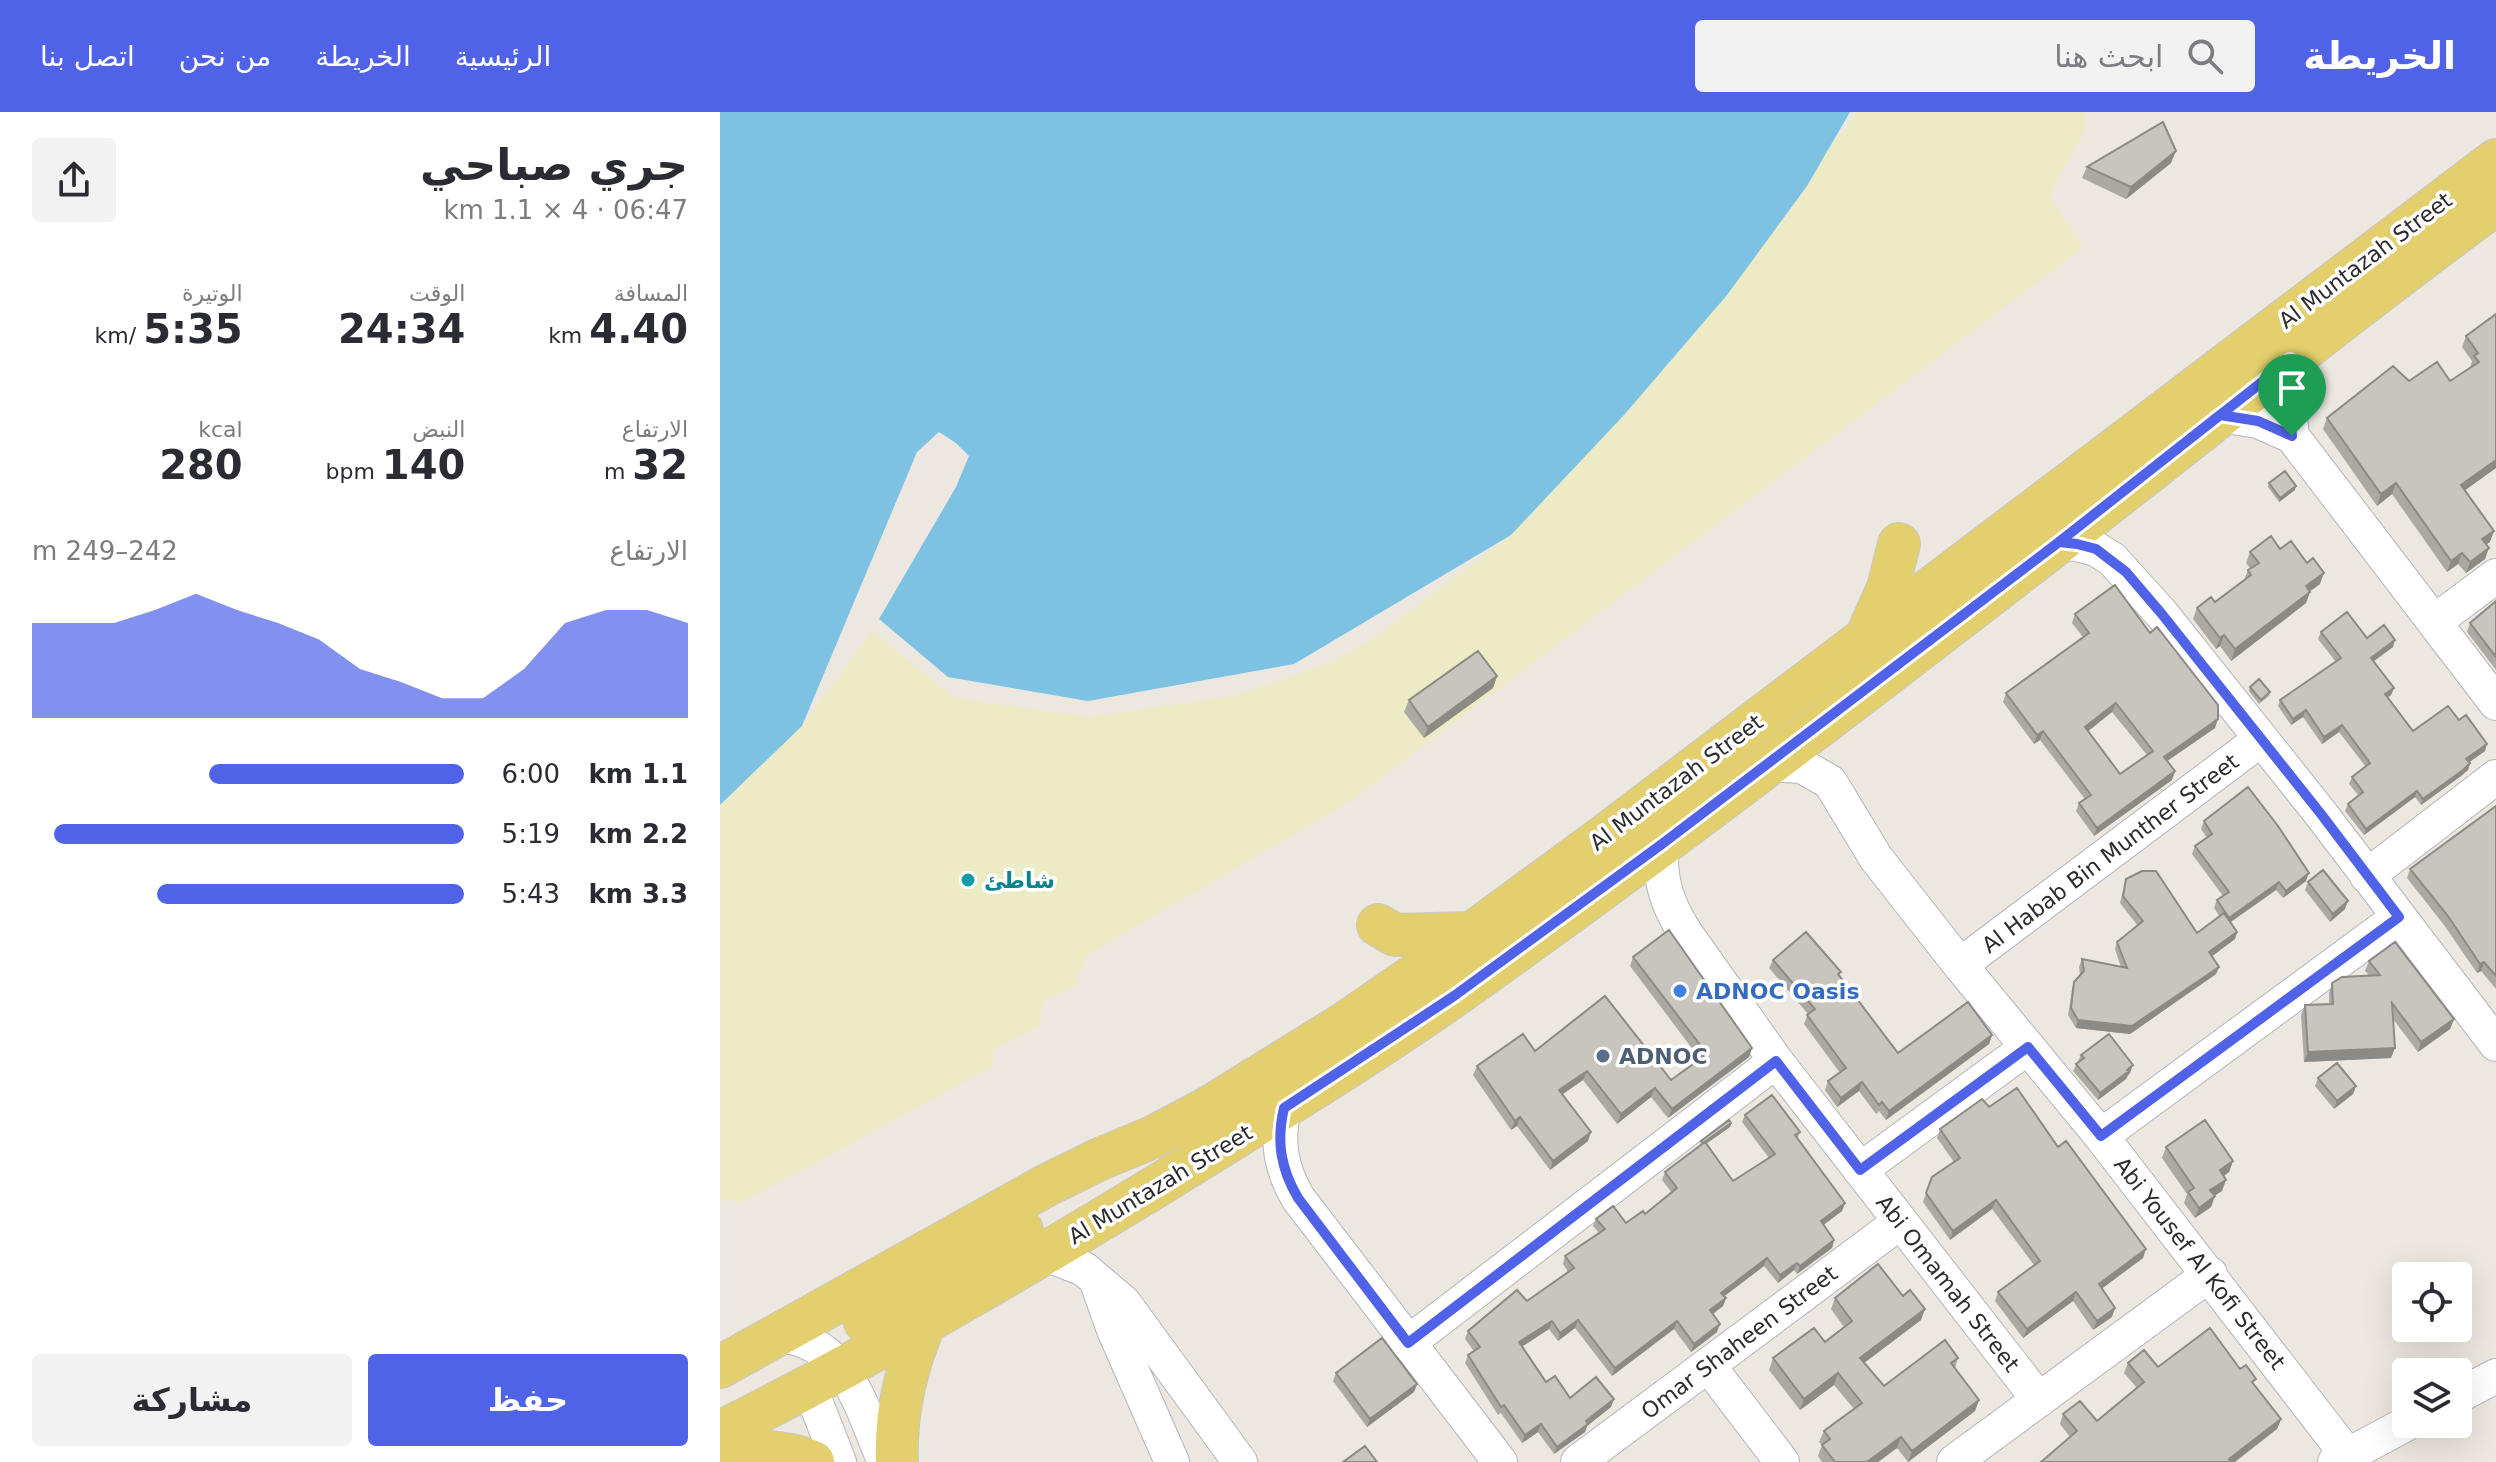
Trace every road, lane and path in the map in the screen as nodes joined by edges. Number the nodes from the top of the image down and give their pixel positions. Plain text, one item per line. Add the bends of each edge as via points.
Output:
1 (2496, 160) edge
2 (2494, 201) edge
3 (2290, 360) junction
4 (2220, 415) junction
5 (2292, 436) junction
6 (2059, 542) junction
7 (1899, 544) dead end
8 (2496, 576) edge
9 (2434, 622) junction
10 (1866, 637) junction
11 (2496, 703) edge
12 (2260, 740) junction
13 (1767, 764) junction
14 (2496, 777) edge
15 (1662, 844) junction
16 (2367, 876) junction
17 (2399, 917) junction
18 (1378, 925) dead end
19 (1472, 933) junction
20 (1960, 965) junction
21 (2496, 1044) edge
22 (2028, 1047) junction
23 (1776, 1061) junction
24 (1284, 1108) junction
25 (2101, 1136) junction
26 (1153, 1137) junction
27 (1860, 1170) junction
28 (1900, 1222) junction
29 (1045, 1254) junction
30 (2210, 1274) junction
31 (1096, 1278) junction
32 (926, 1320) junction
33 (769, 1340) junction
34 (1408, 1343) junction
35 (1708, 1365) junction
36 (720, 1367) edge
37 (825, 1368) junction
38 (2496, 1376) edge
39 (2472, 1389) edge
40 (2039, 1400) junction
41 (720, 1404) edge
42 (720, 1432) edge
43 (2392, 1432) edge
44 (720, 1451) edge
45 (2341, 1459) edge
46 (813, 1462) edge
47 (839, 1462) edge
48 (885, 1462) edge
49 (897, 1462) edge
50 (1172, 1462) edge
51 (1240, 1462) edge
52 (1500, 1462) edge
53 (1578, 1462) edge
54 (1782, 1462) edge
55 (1954, 1462) edge

1 - 10 main road, Al Muntazah Street
2 - 3 main road, Al Muntazah Street
3 - 4 main road, Al Muntazah Street
3 - 5 street
4 - 5 street via 2258,421
4 - 6 main road, Al Muntazah Street
5 - 9 street
6 - 12 street via 2096,549 2126,572
6 - 13 main road, Al Muntazah Street
7 - 10 main road via 1888,588
8 - 9 street
9 - 11 street
10 - 19 main road, Al Muntazah Street
12 - 16 street
12 - 20 street, Al Habab Bin Munther Street
13 - 15 main road, Al Muntazah Street
13 - 20 street, Abi Yousef Al Kofi Street via 1802,766 1830,782 1862,839
14 - 16 street
15 - 23 street, Abi Omamah Street via 1662,880 1674,915
15 - 24 main road, Al Muntazah Street via 1454,996
16 - 17 street
17 - 21 street
17 - 25 street
18 - 19 main road via 1395,935
19 - 26 main road, Al Muntazah Street via 1330,1033
20 - 22 street, Abi Yousef Al Kofi Street
22 - 25 street, Abi Yousef Al Kofi Street
22 - 27 street
23 - 27 street, Abi Omamah Street
23 - 34 street
24 - 29 main road, Al Muntazah Street
24 - 34 street via 1282,1164 1298,1198
25 - 30 street, Abi Yousef Al Kofi Street
26 - 33 main road, Al Muntazah Street via 1047,1185
26 - 37 main road via 1111,1173
27 - 28 street, Abi Omamah Street
28 - 35 street, Omar Shaheen Street
28 - 40 street, Abi Omamah Street
29 - 31 street via 1072,1262
29 - 32 main road, Al Muntazah Street
30 - 40 street
30 - 45 street, Abi Yousef Al Kofi Street
31 - 50 street
31 - 51 street via 1124,1303
32 - 37 main road, Al Muntazah Street
32 - 49 main road via 902,1387
33 - 36 main road, Al Muntazah Street
33 - 37 street via 794,1336
33 - 41 main road via 777,1357 774,1372
34 - 52 street
35 - 53 street, Omar Shaheen Street
35 - 54 street
37 - 42 main road, Al Muntazah Street
37 - 47 street
37 - 48 street
38 - 39 street
40 - 55 street
43 - 45 street
44 - 46 main road via 776,1452

